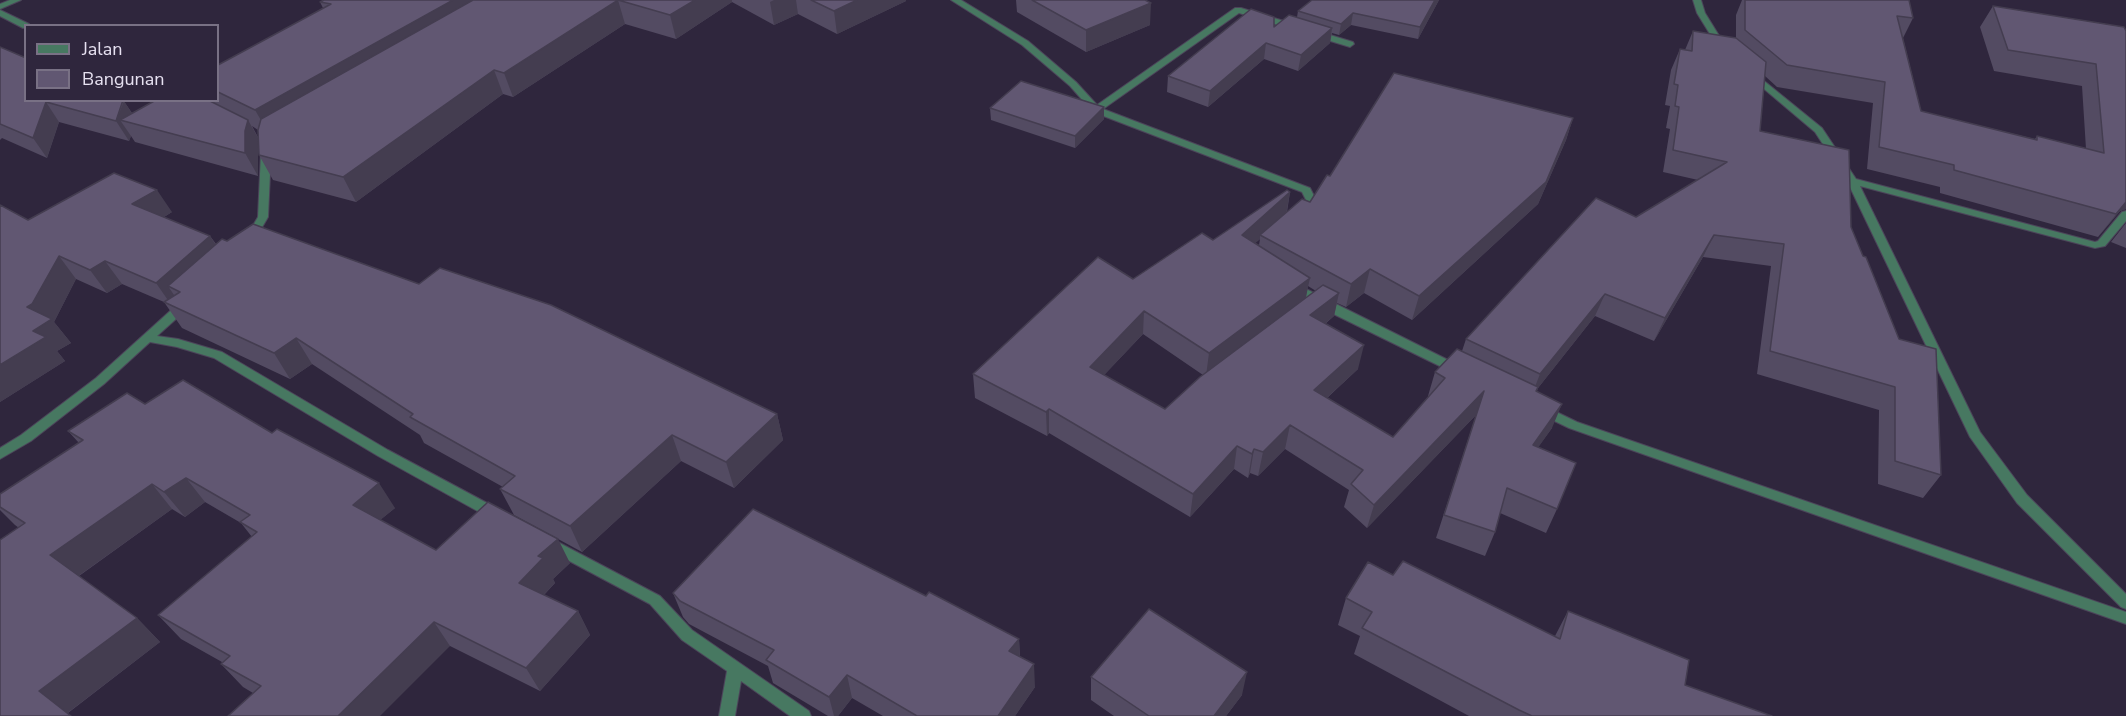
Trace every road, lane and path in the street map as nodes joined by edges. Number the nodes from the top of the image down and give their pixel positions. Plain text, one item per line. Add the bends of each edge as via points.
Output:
1 (17, 0) edge
2 (955, 0) edge
3 (1696, 0) edge
4 (0, 7) edge
5 (0, 13) edge
6 (24, 25) edge
7 (1350, 44) dead end
8 (1728, 53) edge
9 (1742, 66) edge
10 (1096, 110) junction
11 (269, 141) edge
12 (1852, 181) junction
13 (2126, 214) edge
14 (1291, 221) edge
15 (240, 252) edge
16 (1287, 283) edge
17 (192, 298) edge
18 (147, 338) junction
19 (1469, 375) edge
20 (1531, 405) edge
21 (0, 454) edge
22 (508, 521) edge
23 (539, 538) edge
24 (2126, 603) edge
25 (2126, 618) edge
26 (735, 669) junction
27 (727, 716) edge
28 (802, 716) edge

1 - 4 street
2 - 10 street via 1025,43 1073,84
3 - 8 street
5 - 6 street
7 - 10 street via 1238,10
9 - 12 street via 1819,130
10 - 14 street via 1306,190 1311,200
11 - 15 street via 263,217
12 - 13 street via 2095,245 2101,244
12 - 24 street via 1975,434 2022,499
16 - 19 street via 1313,305
17 - 18 street
18 - 21 street via 99,381
18 - 22 street via 218,355 383,453
20 - 25 street via 1573,425
23 - 26 street via 655,600 687,635
26 - 27 street
26 - 28 street

